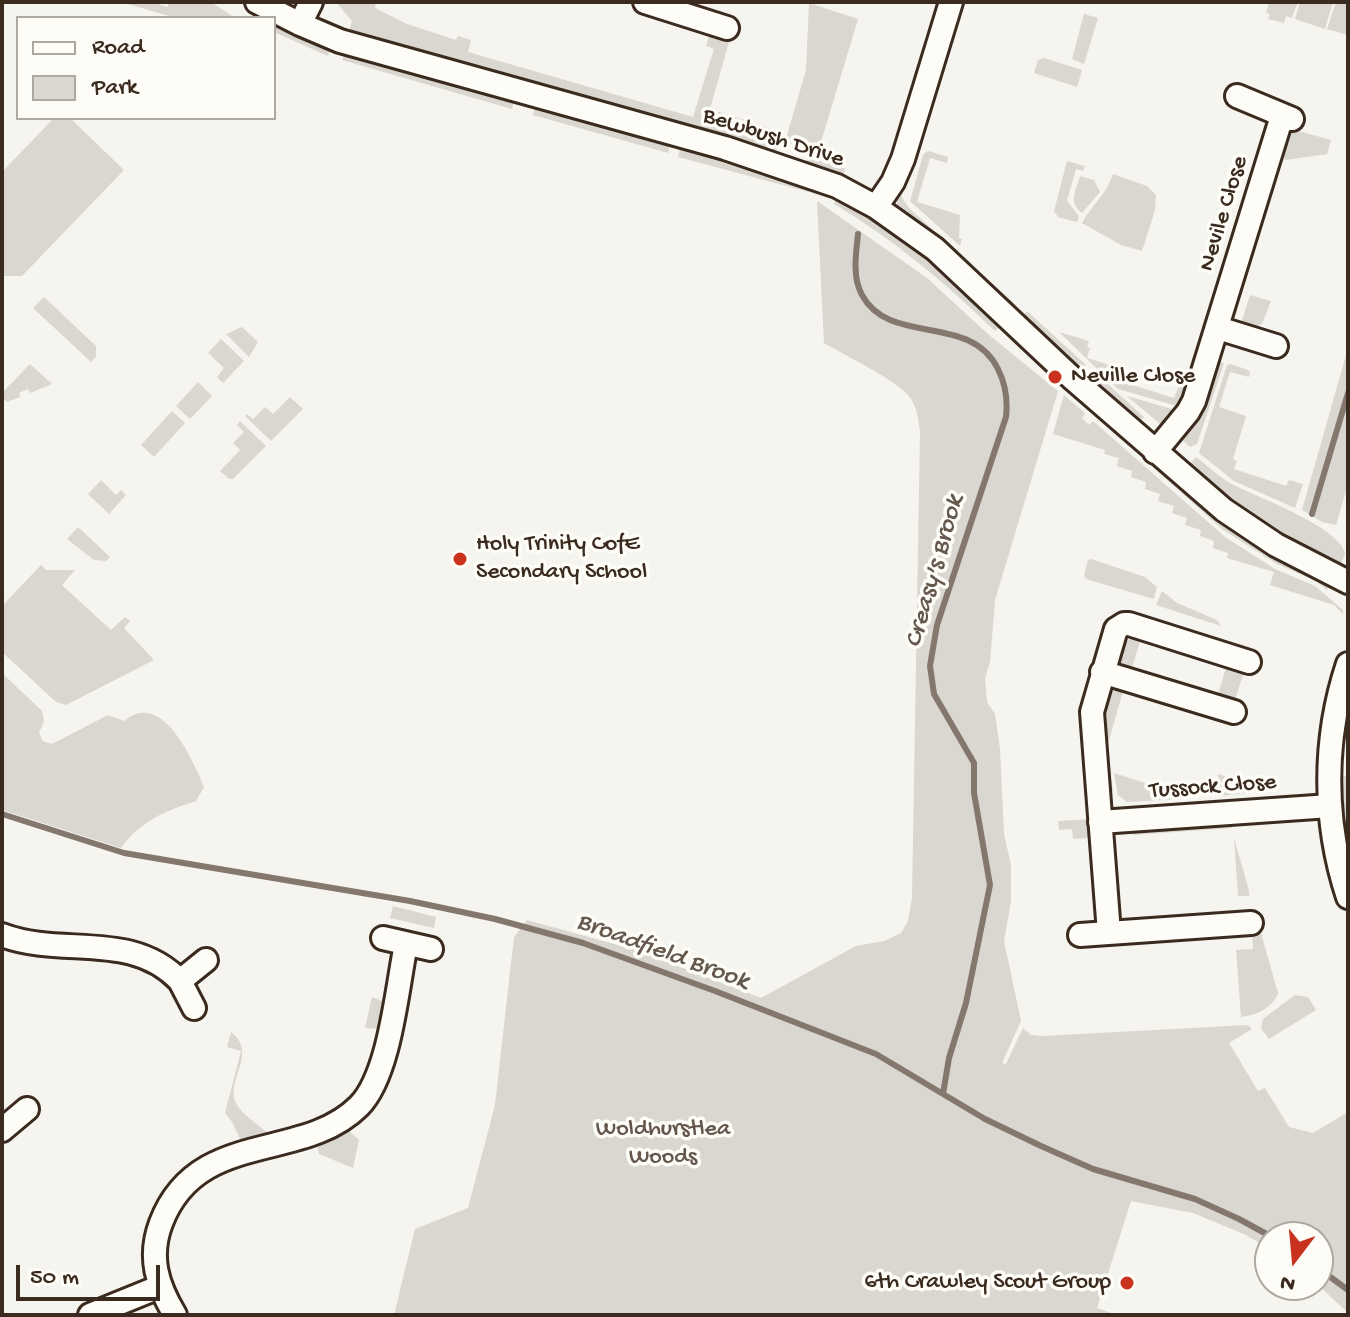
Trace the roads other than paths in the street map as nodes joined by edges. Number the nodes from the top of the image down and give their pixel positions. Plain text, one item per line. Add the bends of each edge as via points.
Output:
1 (257, 2) edge
2 (311, 2) edge
3 (645, 2) edge
4 (951, 2) edge
5 (300, 24) junction
6 (727, 28) dead end
7 (1237, 96) dead end
8 (876, 207) junction
9 (1218, 328) junction
10 (1276, 346) dead end
11 (1155, 452) junction
12 (1348, 582) edge
13 (1249, 662) dead end
14 (1348, 664) edge
15 (1102, 672) junction
16 (1234, 712) dead end
17 (1330, 806) junction
18 (1100, 822) junction
19 (1348, 897) edge
20 (1251, 923) dead end
21 (1109, 933) junction
22 (2, 935) edge
23 (1080, 935) dead end
24 (383, 938) dead end
25 (406, 944) junction
26 (431, 949) dead end
27 (206, 960) dead end
28 (180, 981) junction
29 (194, 1008) dead end
30 (27, 1109) dead end
31 (3, 1128) edge
32 (159, 1287) junction
33 (90, 1315) edge
34 (175, 1315) edge

1 - 5 street, Bewbush Drive
2 - 5 street
3 - 6 street
4 - 8 street via 903,159
5 - 8 street, Bewbush Drive via 353,45 776,164
7 - 9 street, Nevile Close via 1287,117
8 - 11 street, Bewbush Drive via 935,249
9 - 10 street
9 - 11 street, Nevile Close via 1188,412
11 - 12 street, Bewbush Drive via 1245,526
13 - 15 street via 1124,624 1113,634
14 - 17 street via 1332,725
15 - 16 street
15 - 18 street via 1092,712
17 - 18 street, Tussock Close
17 - 19 street
18 - 21 street
20 - 21 street
21 - 23 street
22 - 28 street via 28,943 135,953 170,970
24 - 25 street
25 - 26 street
25 - 32 street via 386,1053 361,1105 329,1126 229,1157 191,1178 159,1226 154,1266
27 - 28 street
28 - 29 street
30 - 31 street
32 - 33 street
32 - 34 street

